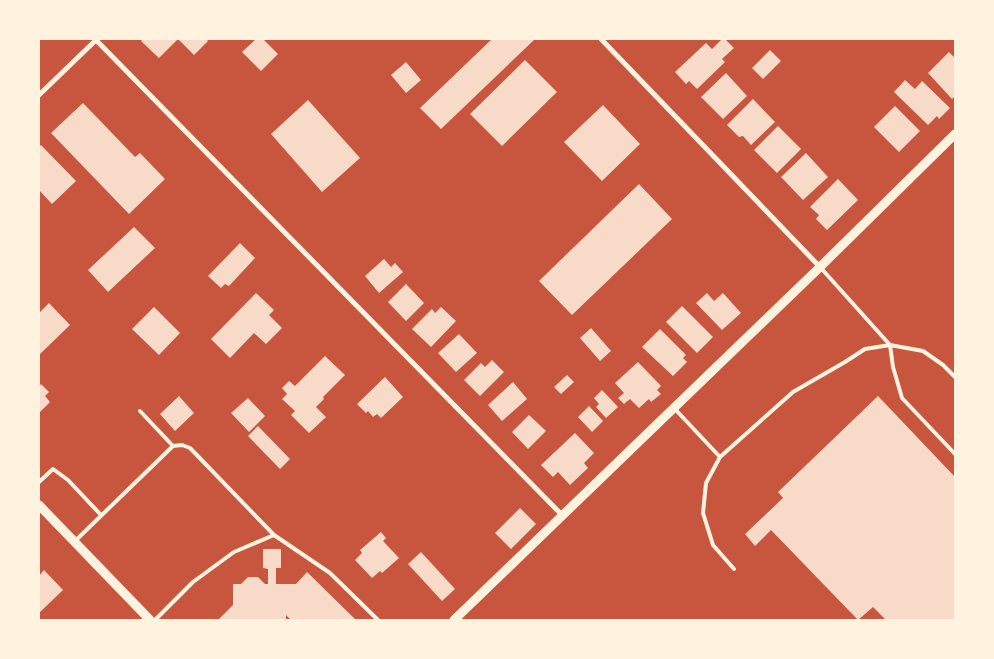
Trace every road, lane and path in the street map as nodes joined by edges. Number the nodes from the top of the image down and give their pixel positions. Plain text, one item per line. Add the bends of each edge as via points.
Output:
1 (96, 39) edge
2 (601, 39) edge
3 (39, 95) edge
4 (955, 134) edge
5 (820, 268) junction
6 (890, 345) junction
7 (955, 377) edge
8 (674, 408) junction
9 (140, 412) dead end
10 (173, 446) junction
11 (955, 454) edge
12 (720, 457) junction
13 (39, 482) edge
14 (39, 505) edge
15 (101, 515) junction
16 (562, 515) junction
17 (274, 535) junction
18 (74, 542) junction
19 (734, 570) dead end
20 (150, 620) edge
21 (154, 620) edge
22 (378, 620) edge
23 (454, 620) edge

1 - 3 street
1 - 16 street
2 - 5 street
4 - 5 street
5 - 6 lane
5 - 8 street
6 - 7 lane via 923,351
6 - 11 lane via 902,398
6 - 12 lane via 865,349 793,392
8 - 12 lane
8 - 16 street
9 - 10 lane
10 - 15 lane
10 - 17 lane via 190,448
12 - 19 lane via 706,483 703,513 713,545
13 - 15 lane via 53,469
14 - 18 street
15 - 18 lane
16 - 23 street
17 - 21 lane via 234,552 193,582
17 - 22 lane via 330,572
18 - 20 street

